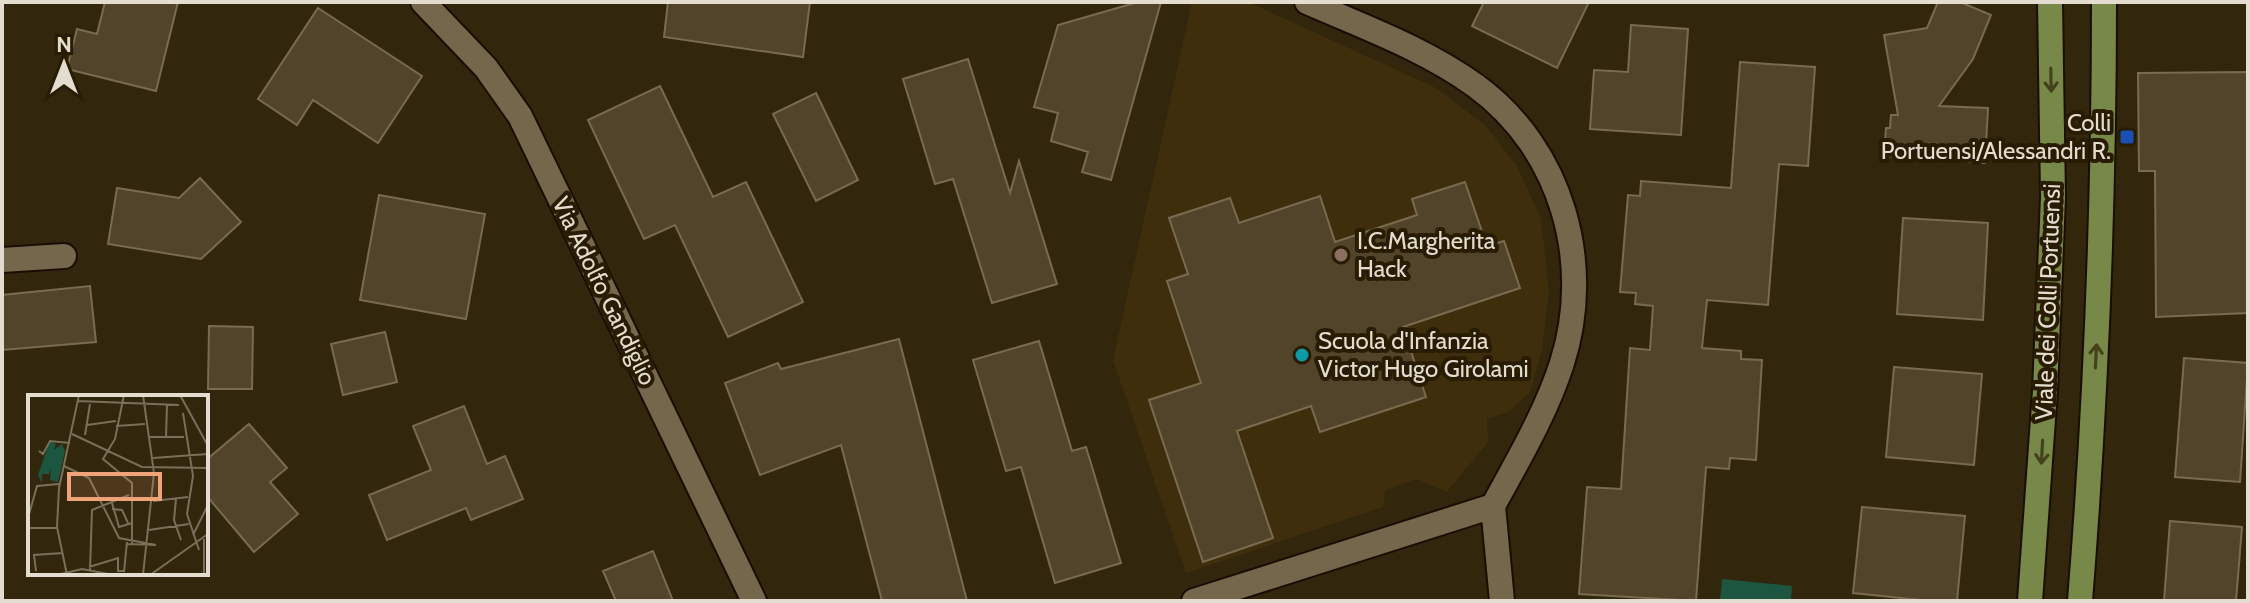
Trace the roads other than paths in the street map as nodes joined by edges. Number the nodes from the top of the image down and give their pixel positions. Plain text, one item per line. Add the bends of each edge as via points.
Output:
1 (423, 2) edge
2 (1307, 2) edge
3 (2050, 2) edge
4 (2104, 2) edge
5 (64, 256) dead end
6 (2, 260) edge
7 (1493, 506) junction
8 (754, 601) edge
9 (1194, 601) edge
10 (1502, 601) edge
11 (2030, 601) edge
12 (2080, 601) edge

1 - 8 street, Via Adolfo Gandiglio via 486,68 520,116
2 - 7 street via 1414,49 1491,98 1529,141 1566,216 1576,282 1566,347 1547,402
3 -> 11 main road, Viale dei Colli Portuensi via 2053,197
12 -> 4 main road, Viale dei Colli Portuensi via 2102,248
5 - 6 street
7 - 9 street
7 - 10 street

